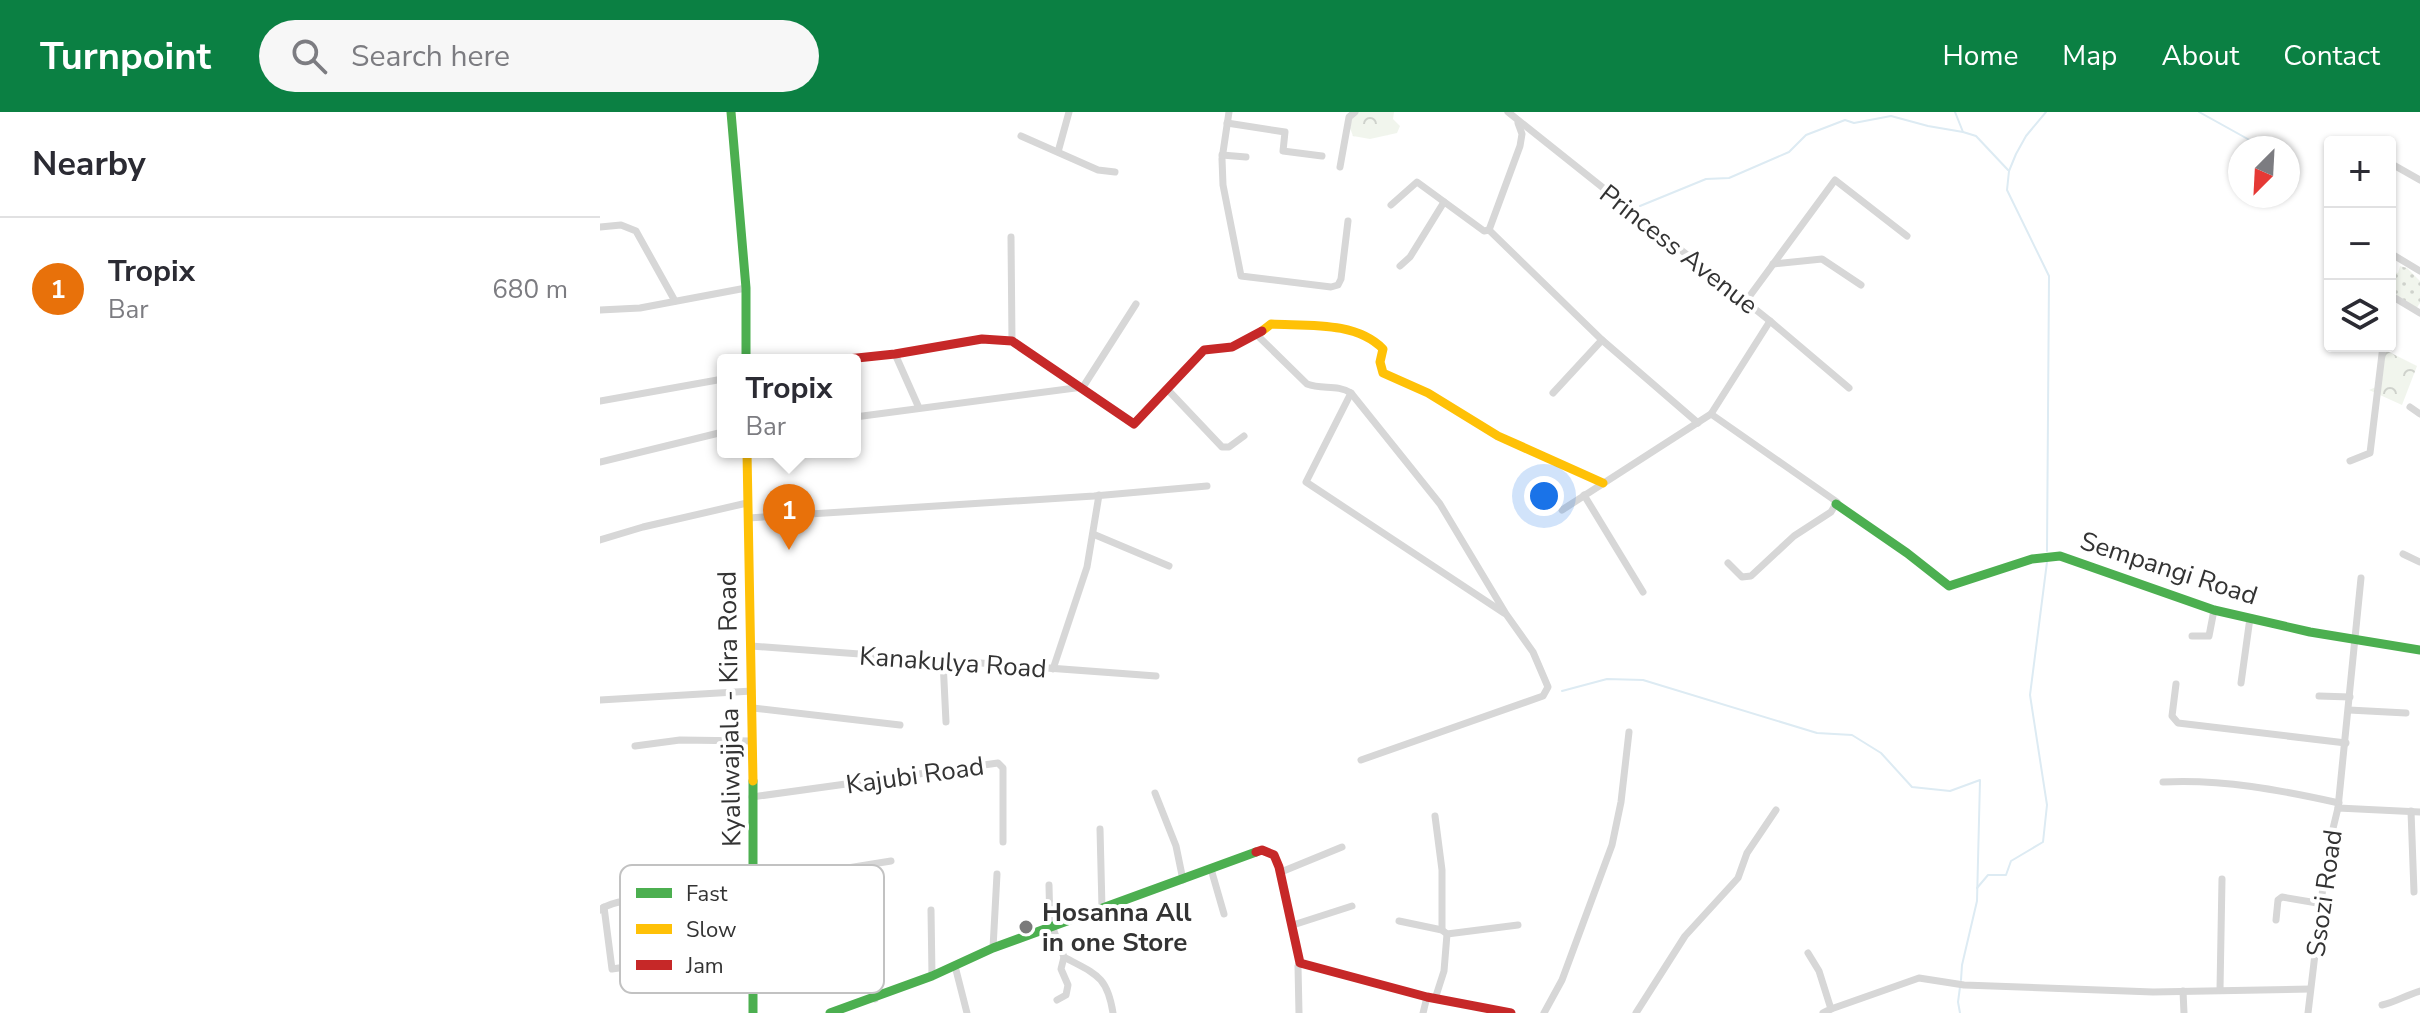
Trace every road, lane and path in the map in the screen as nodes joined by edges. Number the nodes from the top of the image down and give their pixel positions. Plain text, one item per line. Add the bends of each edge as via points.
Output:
1 (731, 112) edge
2 (1069, 112) edge
3 (1229, 112) edge
4 (1355, 112) edge
5 (1508, 112) edge
6 (1517, 120) junction
7 (1227, 123) junction
8 (1021, 136) dead end
9 (1058, 152) junction
10 (1222, 155) junction
11 (1322, 156) dead end
12 (1246, 157) dead end
13 (2396, 166) edge
14 (1340, 167) dead end
15 (1115, 172) dead end
16 (2420, 180) edge
17 (1444, 202) junction
18 (1391, 205) dead end
19 (1348, 221) dead end
20 (600, 227) edge
21 (1489, 230) junction
22 (1907, 236) dead end
23 (1011, 237) dead end
24 (2396, 257) edge
25 (1773, 264) junction
26 (1400, 266) dead end
27 (2420, 271) edge
28 (1861, 285) dead end
29 (746, 288) junction
30 (2396, 299) edge
31 (675, 301) junction
32 (1746, 301) junction
33 (1136, 304) dead end
34 (600, 310) edge
35 (2420, 313) edge
36 (1770, 321) junction
37 (1258, 336) junction
38 (1602, 340) junction
39 (1012, 341) junction
40 (2382, 352) edge
41 (746, 354) edge
42 (895, 354) junction
43 (861, 358) edge
44 (717, 380) edge
45 (1083, 387) junction
46 (1849, 388) dead end
47 (1168, 390) junction
48 (1351, 393) junction
49 (1553, 393) dead end
50 (600, 401) edge
51 (2410, 407) dead end
52 (919, 408) junction
53 (1711, 414) junction
54 (2420, 414) edge
55 (861, 416) edge
56 (1698, 423) junction
57 (717, 433) edge
58 (1244, 436) dead end
59 (747, 458) edge
60 (2350, 461) dead end
61 (600, 462) edge
62 (1603, 483) junction
63 (1207, 486) dead end
64 (1099, 495) junction
65 (1584, 495) junction
66 (747, 503) junction
67 (1836, 504) junction
68 (1562, 510) dead end
69 (748, 518) junction
70 (1093, 534) junction
71 (600, 540) edge
72 (2403, 554) dead end
73 (2420, 562) edge
74 (1728, 563) dead end
75 (1169, 566) dead end
76 (2361, 578) dead end
77 (1643, 592) dead end
78 (2214, 610) junction
79 (1506, 614) junction
80 (2250, 618) junction
81 (2192, 636) dead end
82 (2355, 638) junction
83 (751, 646) junction
84 (2420, 650) edge
85 (943, 661) junction
86 (1053, 669) junction
87 (1156, 676) dead end
88 (2241, 683) dead end
89 (2176, 684) dead end
90 (752, 691) junction
91 (2319, 696) dead end
92 (2350, 697) junction
93 (600, 700) edge
94 (753, 708) junction
95 (2349, 710) junction
96 (2406, 713) dead end
97 (946, 722) dead end
98 (900, 725) dead end
99 (1629, 732) dead end
100 (752, 741) junction
101 (2346, 743) junction
102 (635, 746) dead end
103 (1361, 760) dead end
104 (2163, 782) dead end
105 (1155, 793) dead end
106 (752, 797) junction
107 (2338, 806) junction
108 (1776, 810) dead end
109 (2416, 811) edge
110 (1435, 816) dead end
111 (1100, 829) dead end
112 (1003, 842) dead end
113 (1342, 847) dead end
114 (891, 861) dead end
115 (754, 865) edge
116 (866, 865) edge
117 (1211, 869) junction
118 (1281, 872) junction
119 (997, 874) dead end
120 (2222, 879) dead end
121 (1183, 880) junction
122 (1049, 885) dead end
123 (2414, 892) dead end
124 (2323, 904) junction
125 (1352, 906) dead end
126 (602, 908) edge
127 (1102, 908) junction
128 (931, 910) dead end
129 (1224, 914) dead end
130 (2276, 920) dead end
131 (1399, 921) dead end
132 (1293, 925) junction
133 (1518, 925) dead end
134 (1051, 927) junction
135 (1444, 932) junction
136 (993, 948) junction
137 (1808, 953) dead end
138 (1064, 957) junction
139 (1300, 963) junction
140 (955, 966) junction
141 (620, 968) edge
142 (932, 976) junction
143 (2220, 989) junction
144 (2310, 989) junction
145 (2183, 991) junction
146 (2420, 991) edge
147 (753, 993) edge
148 (874, 993) edge
149 (1431, 998) junction
150 (875, 999) junction
151 (1057, 1000) dead end
152 (2382, 1005) dead end
153 (1827, 1011) edge
154 (753, 1013) edge
155 (830, 1013) edge
156 (967, 1013) edge
157 (1113, 1013) edge
158 (1299, 1013) edge
159 (1423, 1013) edge
160 (1511, 1013) edge
161 (1544, 1013) edge
162 (1636, 1013) edge
163 (2184, 1013) edge
164 (2308, 1013) edge

1 - 29 street
2 - 9 street
3 - 7 street
4 - 14 street via 1349,117
5 - 6 street, Princess Avenue
6 - 21 street via 1520,146
6 - 32 street, Princess Avenue
7 - 10 street
7 - 11 street via 1285,132 1283,151
8 - 9 street
9 - 15 street
10 - 12 street
10 - 19 street via 1241,276 1338,285
13 - 16 street
17 - 18 street via 1417,182
17 - 21 street
17 - 26 street
20 - 31 street via 621,225 636,231
21 - 38 street
22 - 25 street via 1835,180
23 - 39 street
24 - 27 street
25 - 28 street via 1822,259
25 - 32 street
29 - 31 street
29 - 41 street
30 - 35 street
31 - 34 street
32 - 36 street, Princess Avenue
33 - 45 street
36 - 46 street, Princess Avenue
36 - 53 street
37 - 47 street via 1237,347 1204,350
37 - 48 street via 1307,384
37 - 62 street via 1271,324 1357,332 1379,342 1383,373 1428,393 1498,436
38 - 49 street
38 - 56 street
39 - 42 street via 982,339
39 - 45 street
40 - 60 street via 2370,453
42 - 43 street
42 - 52 street
44 - 50 street
45 - 47 street via 1134,424
45 - 52 street
47 - 58 street via 1222,447
48 - 79 street via 1440,504
48 - 79 street via 1306,482
51 - 54 street
52 - 55 street
53 - 56 street
53 - 67 street
56 - 62 street
57 - 61 street
59 - 66 street, Kyaliwajjala - Kira Road
62 - 65 street
63 - 64 street
64 - 69 street
64 - 70 street
65 - 68 street
65 - 77 street
66 - 69 street, Kyaliwajjala - Kira Road
66 - 71 street
67 - 74 street via 1751,576 1742,577
67 - 78 street, Sempangi Road via 1949,586 2034,558 2060,556
69 - 83 street, Kyaliwajjala - Kira Road
70 - 75 street
70 - 86 street
72 - 73 street
76 - 82 street
78 - 80 street, Sempangi Road
78 - 81 street via 2209,636
79 - 103 street via 1545,677 1548,687 1543,696
80 - 82 street, Sempangi Road
80 - 88 street
82 - 84 street, Sempangi Road
82 - 92 street
83 - 85 street, Kanakulya Road
83 - 90 street, Kyaliwajjala - Kira Road
85 - 86 street, Kanakulya Road
85 - 97 street
86 - 87 street, Kanakulya Road
89 - 101 street via 2172,716 2178,723
90 - 93 street
90 - 94 street, Kyaliwajjala - Kira Road
91 - 92 street
92 - 95 street
94 - 98 street
94 - 100 street, Kyaliwajjala - Kira Road
95 - 96 street
95 - 101 street
99 - 161 street via 1612,845 1568,967
100 - 102 street via 680,740
100 - 106 street, Kyaliwajjala - Kira Road
101 - 107 street
104 - 107 street via 2246,785
105 - 121 street
106 - 112 street, Kajubi Road via 998,763 1003,768
106 - 115 street, Kyaliwajjala - Kira Road
107 - 109 street, Ssozi Road
107 - 124 street, Ssozi Road
108 - 162 street via 1747,853 1738,878 1685,936
109 - 123 street
110 - 135 street
111 - 127 street
113 - 118 street
114 - 116 street
117 - 118 street via 1262,850 1274,855
117 - 121 street
117 - 129 street
118 - 132 street
119 - 136 street
120 - 143 street
121 - 127 street
122 - 134 street
124 - 130 street via 2282,897
124 - 144 street, Ssozi Road
125 - 132 street
126 - 141 street via 612,969
127 - 134 street
128 - 142 street
131 - 135 street
132 - 139 street
133 - 135 street
134 - 136 street
134 - 138 street
135 - 149 street via 1444,971
136 - 140 street
137 - 153 street via 1819,971
138 - 151 street via 1061,969 1067,991
138 - 157 street via 1103,982
139 - 149 street
139 - 158 street
140 - 142 street
140 - 156 street
142 - 150 street
143 - 144 street
143 - 145 street
144 - 164 street, Ssozi Road
145 - 153 street via 1964,985 1919,978
145 - 163 street
146 - 152 street
147 - 154 street, Kyaliwajjala - Kira Road
148 - 150 street
149 - 159 street
149 - 160 street
150 - 155 street

